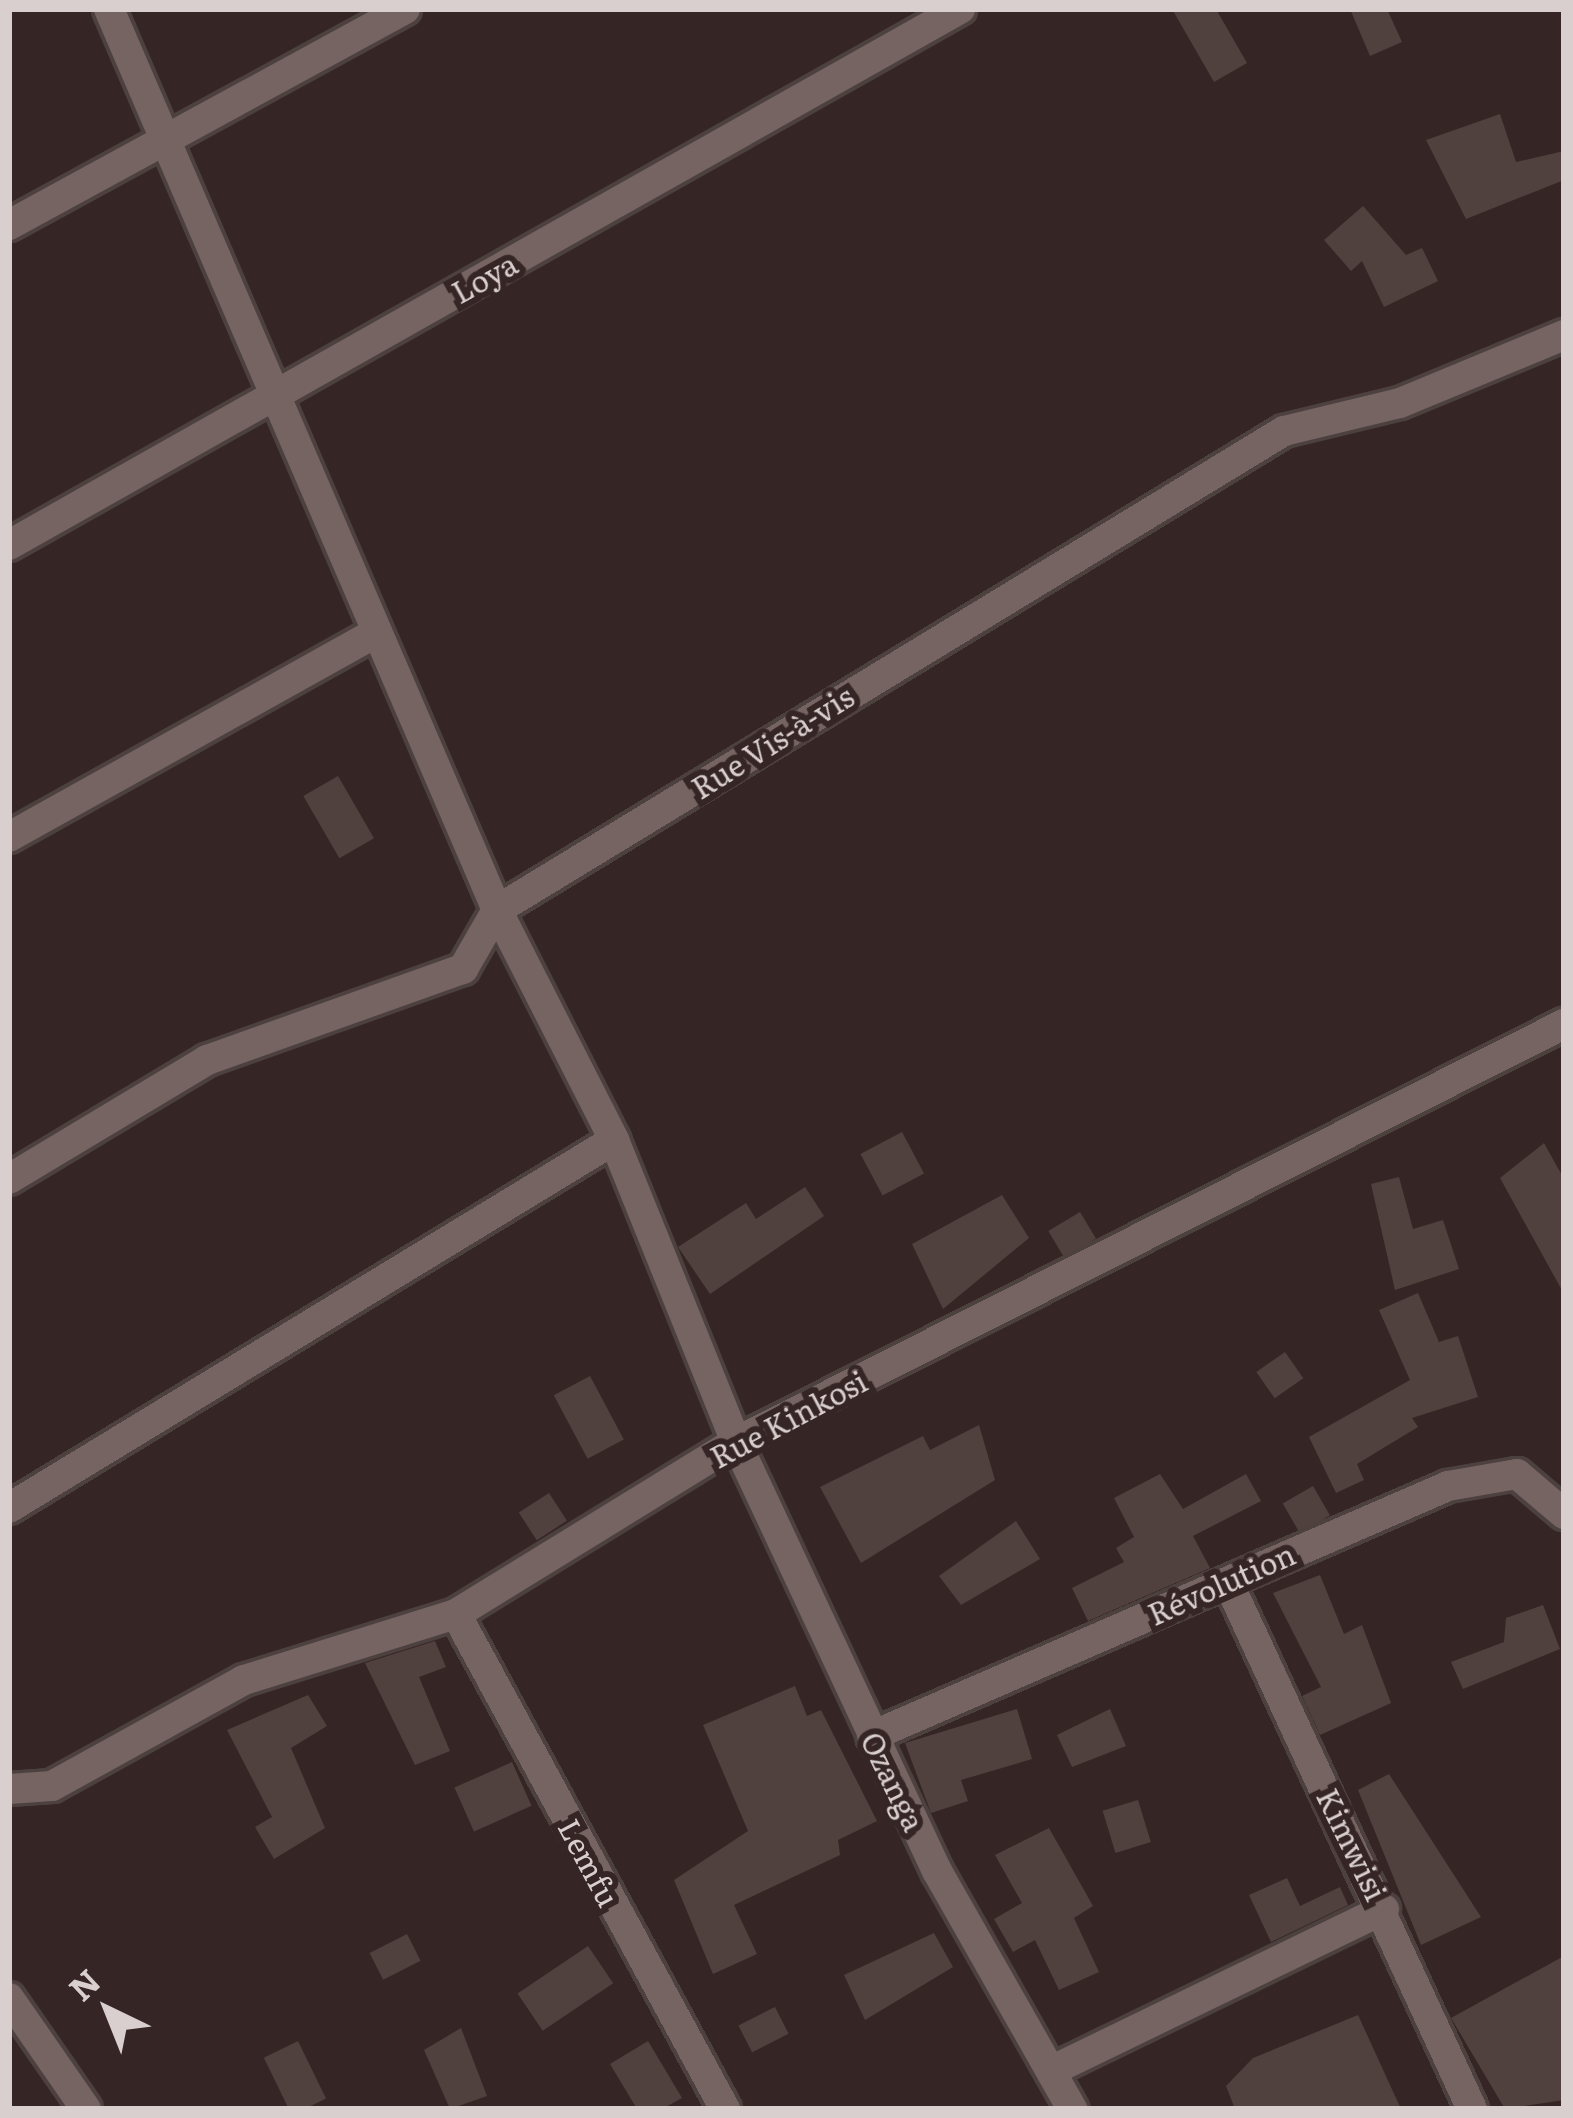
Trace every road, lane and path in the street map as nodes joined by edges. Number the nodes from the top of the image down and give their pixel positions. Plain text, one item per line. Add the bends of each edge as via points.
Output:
1 (110, 9) edge
2 (405, 9) edge
3 (960, 9) edge
4 (160, 134) junction
5 (9, 225) edge
6 (1564, 335) edge
7 (276, 394) junction
8 (9, 545) edge
9 (375, 633) junction
10 (9, 837) edge
11 (497, 910) junction
12 (1564, 1024) edge
13 (614, 1140) junction
14 (9, 1179) edge
15 (736, 1442) junction
16 (9, 1508) edge
17 (1564, 1514) edge
18 (1228, 1582) junction
19 (456, 1614) junction
20 (872, 1736) junction
21 (9, 1789) edge
22 (1384, 1909) junction
23 (9, 1998) edge
24 (1053, 2070) junction
25 (86, 2109) edge
26 (724, 2109) edge
27 (1072, 2109) edge
28 (1472, 2109) edge

1 - 4 street, Ozanga
2 - 4 street
3 - 7 street, Loya
4 - 5 street
4 - 7 street, Ozanga
6 - 11 street, Rue Vis-à-vis via 1400,403 1284,431
7 - 8 street, Loya
7 - 9 street, Ozanga
9 - 10 street
9 - 11 street, Ozanga
11 - 13 street, Ozanga
11 - 14 street, Rue Vis-à-vis via 463,969 207,1060
12 - 15 street, Rue Kinkosi
13 - 15 street, Ozanga
13 - 16 street
15 - 19 street, Rue Kinkosi
15 - 20 street, Ozanga
17 - 18 street, Révolution via 1517,1474 1448,1486
18 - 20 street, Révolution
18 - 22 street, Kimwisi
19 - 21 street, Rue Kinkosi via 244,1680 52,1786
19 - 26 street, Lemfu
20 - 24 street, Ozanga
22 - 24 street
22 - 28 street, Kimwisi
23 - 25 street
24 - 27 street, Ozanga

